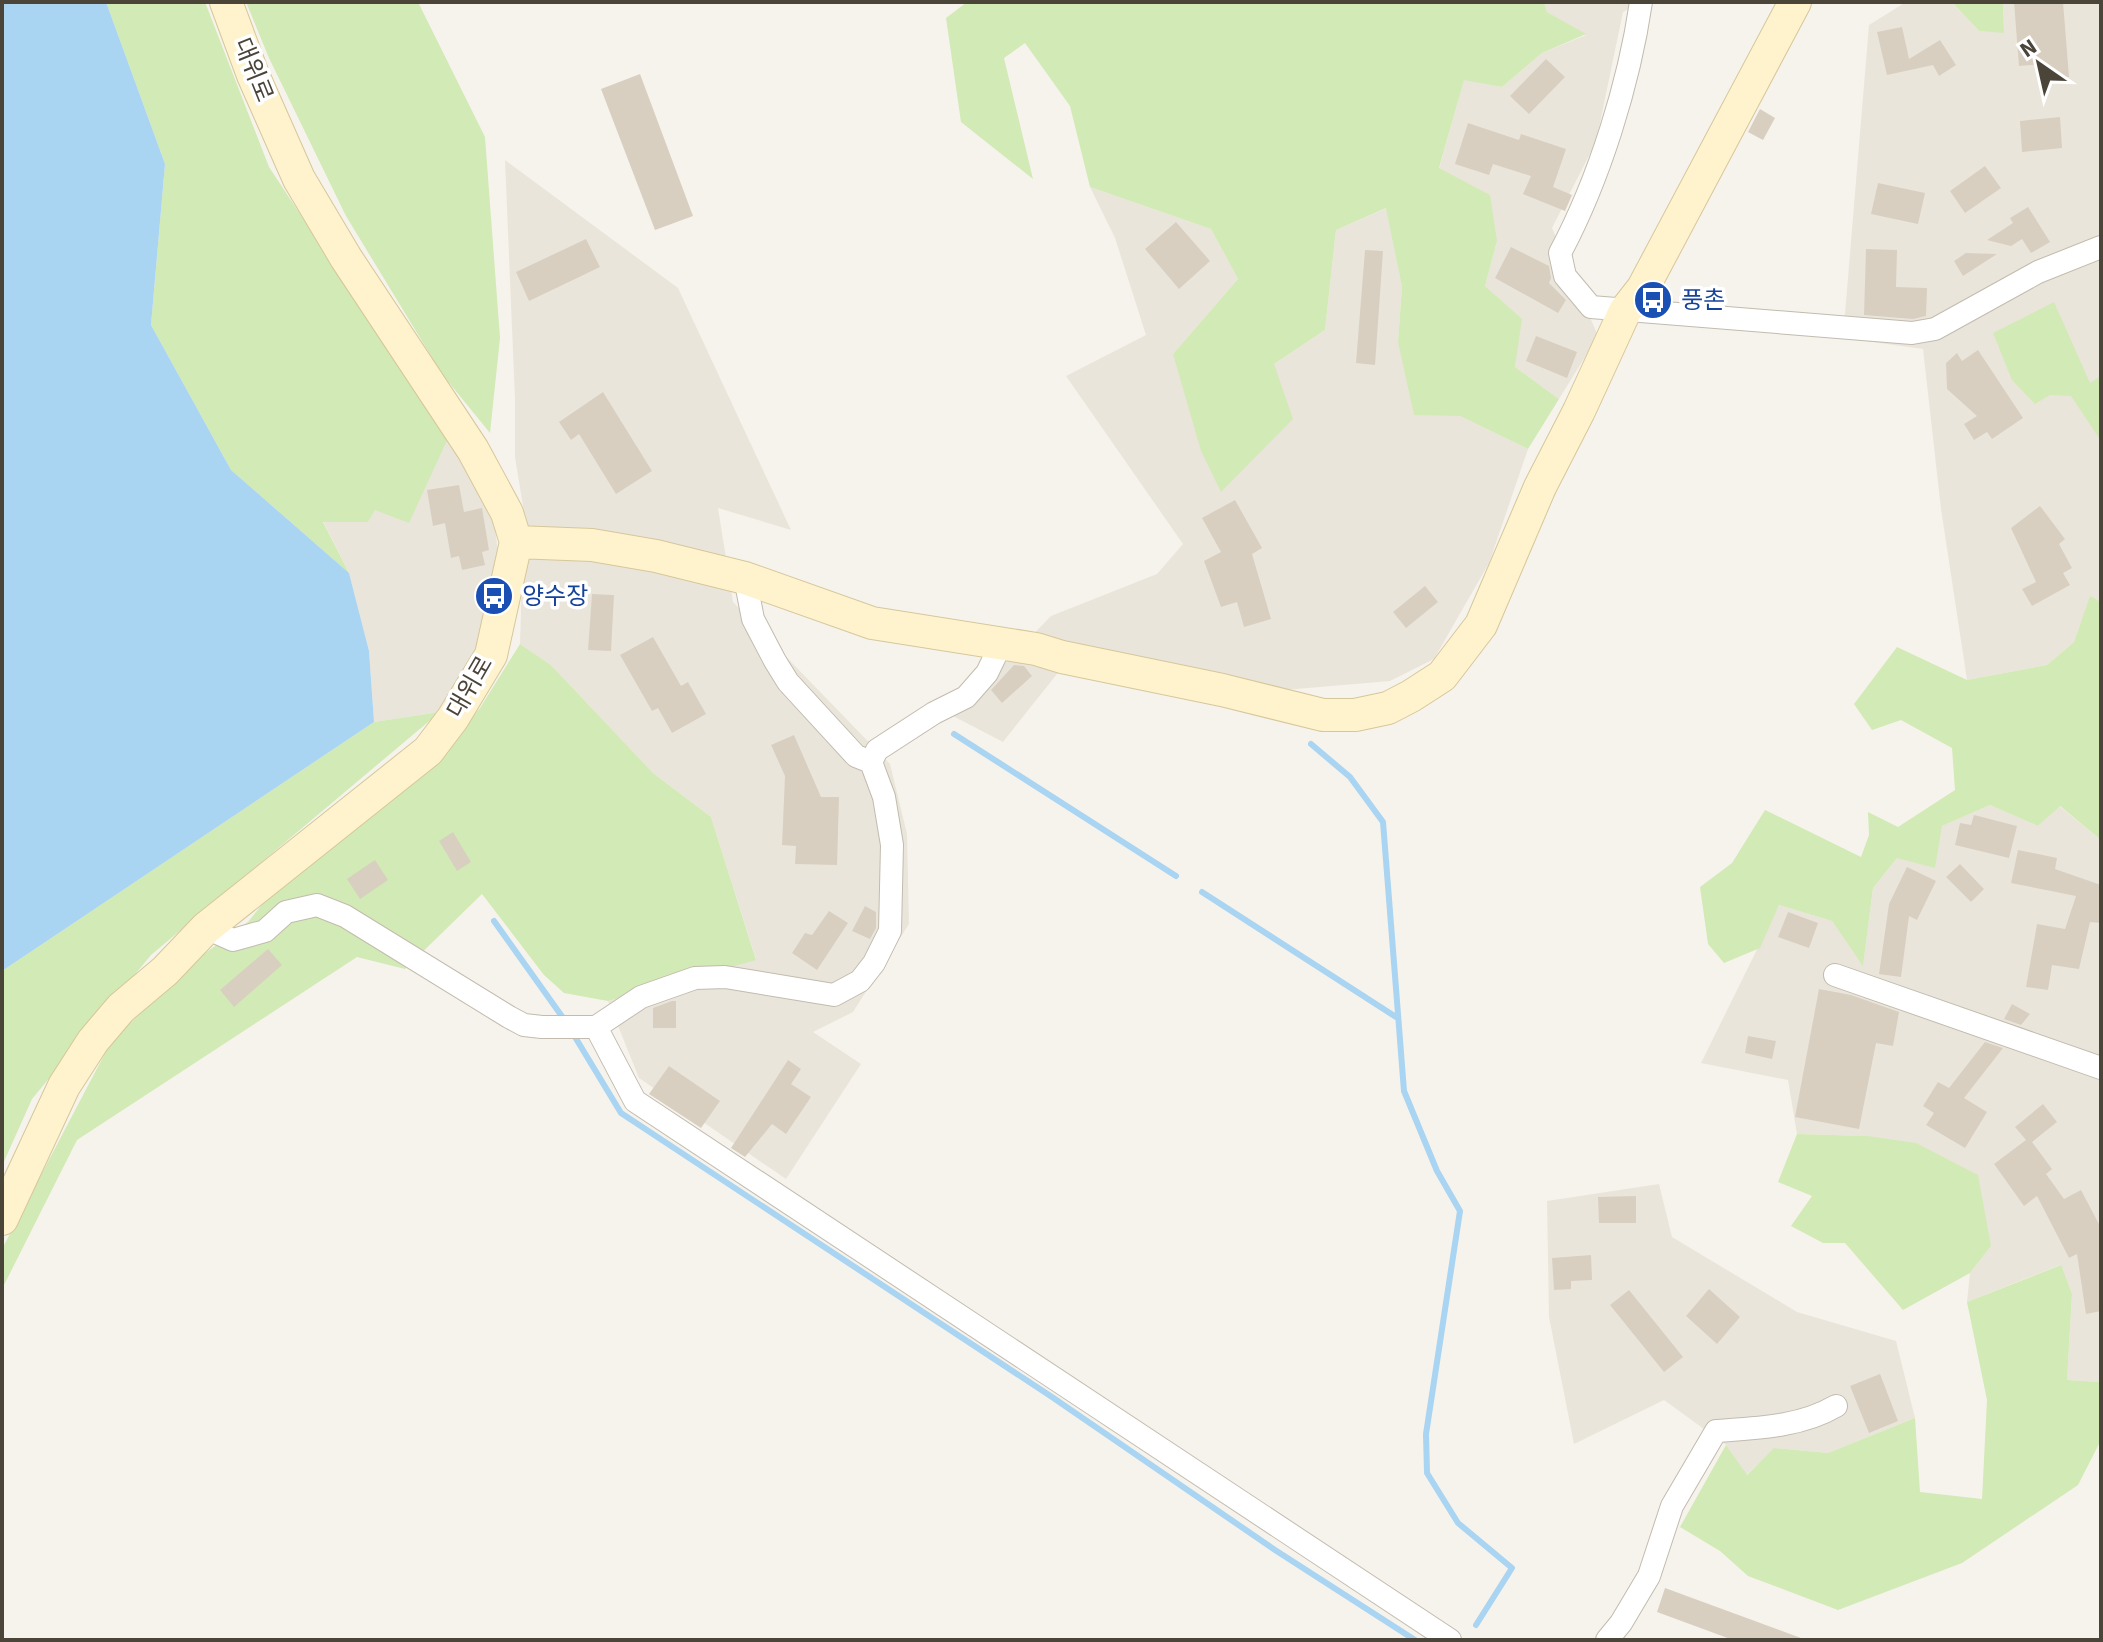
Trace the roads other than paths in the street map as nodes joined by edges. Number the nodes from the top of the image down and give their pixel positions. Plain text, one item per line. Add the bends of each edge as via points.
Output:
1 (226, 2) edge
2 (1641, 2) edge
3 (1795, 2) edge
4 (2101, 247) edge
5 (1625, 311) junction
6 (516, 542) junction
7 (745, 578) junction
8 (1001, 644) junction
9 (871, 762) junction
10 (206, 928) junction
11 (1835, 975) dead end
12 (578, 1026) junction
13 (2101, 1068) edge
14 (2, 1219) edge
15 (1836, 1406) dead end
16 (1450, 1640) edge
17 (1607, 1640) edge

1 - 6 street, 대위로 via 299,179 473,450 507,513
2 - 5 street via 1632,58 1612,122 1560,253 1565,276 1591,307
3 - 5 street via 1643,288
4 - 5 street via 2038,272 1935,329 1912,333
5 - 8 street via 1481,625 1442,676 1411,696 1366,713 1323,715
6 - 7 street via 592,545
6 - 10 street, 대위로 via 491,655 428,751
7 - 8 street via 872,623
7 - 9 street via 753,619 788,682 856,756
8 - 9 street via 987,673 966,697 877,750
9 - 12 street via 884,797 892,845 890,931 860,981 834,995 725,977 695,978
10 - 12 street via 233,940 265,931 286,912 317,905 345,916 524,1025
10 - 14 street, 대위로 via 93,1041 64,1086
11 - 13 street
12 - 16 street via 635,1101
15 - 17 street via 1817,1417 1716,1431 1672,1506 1649,1576

